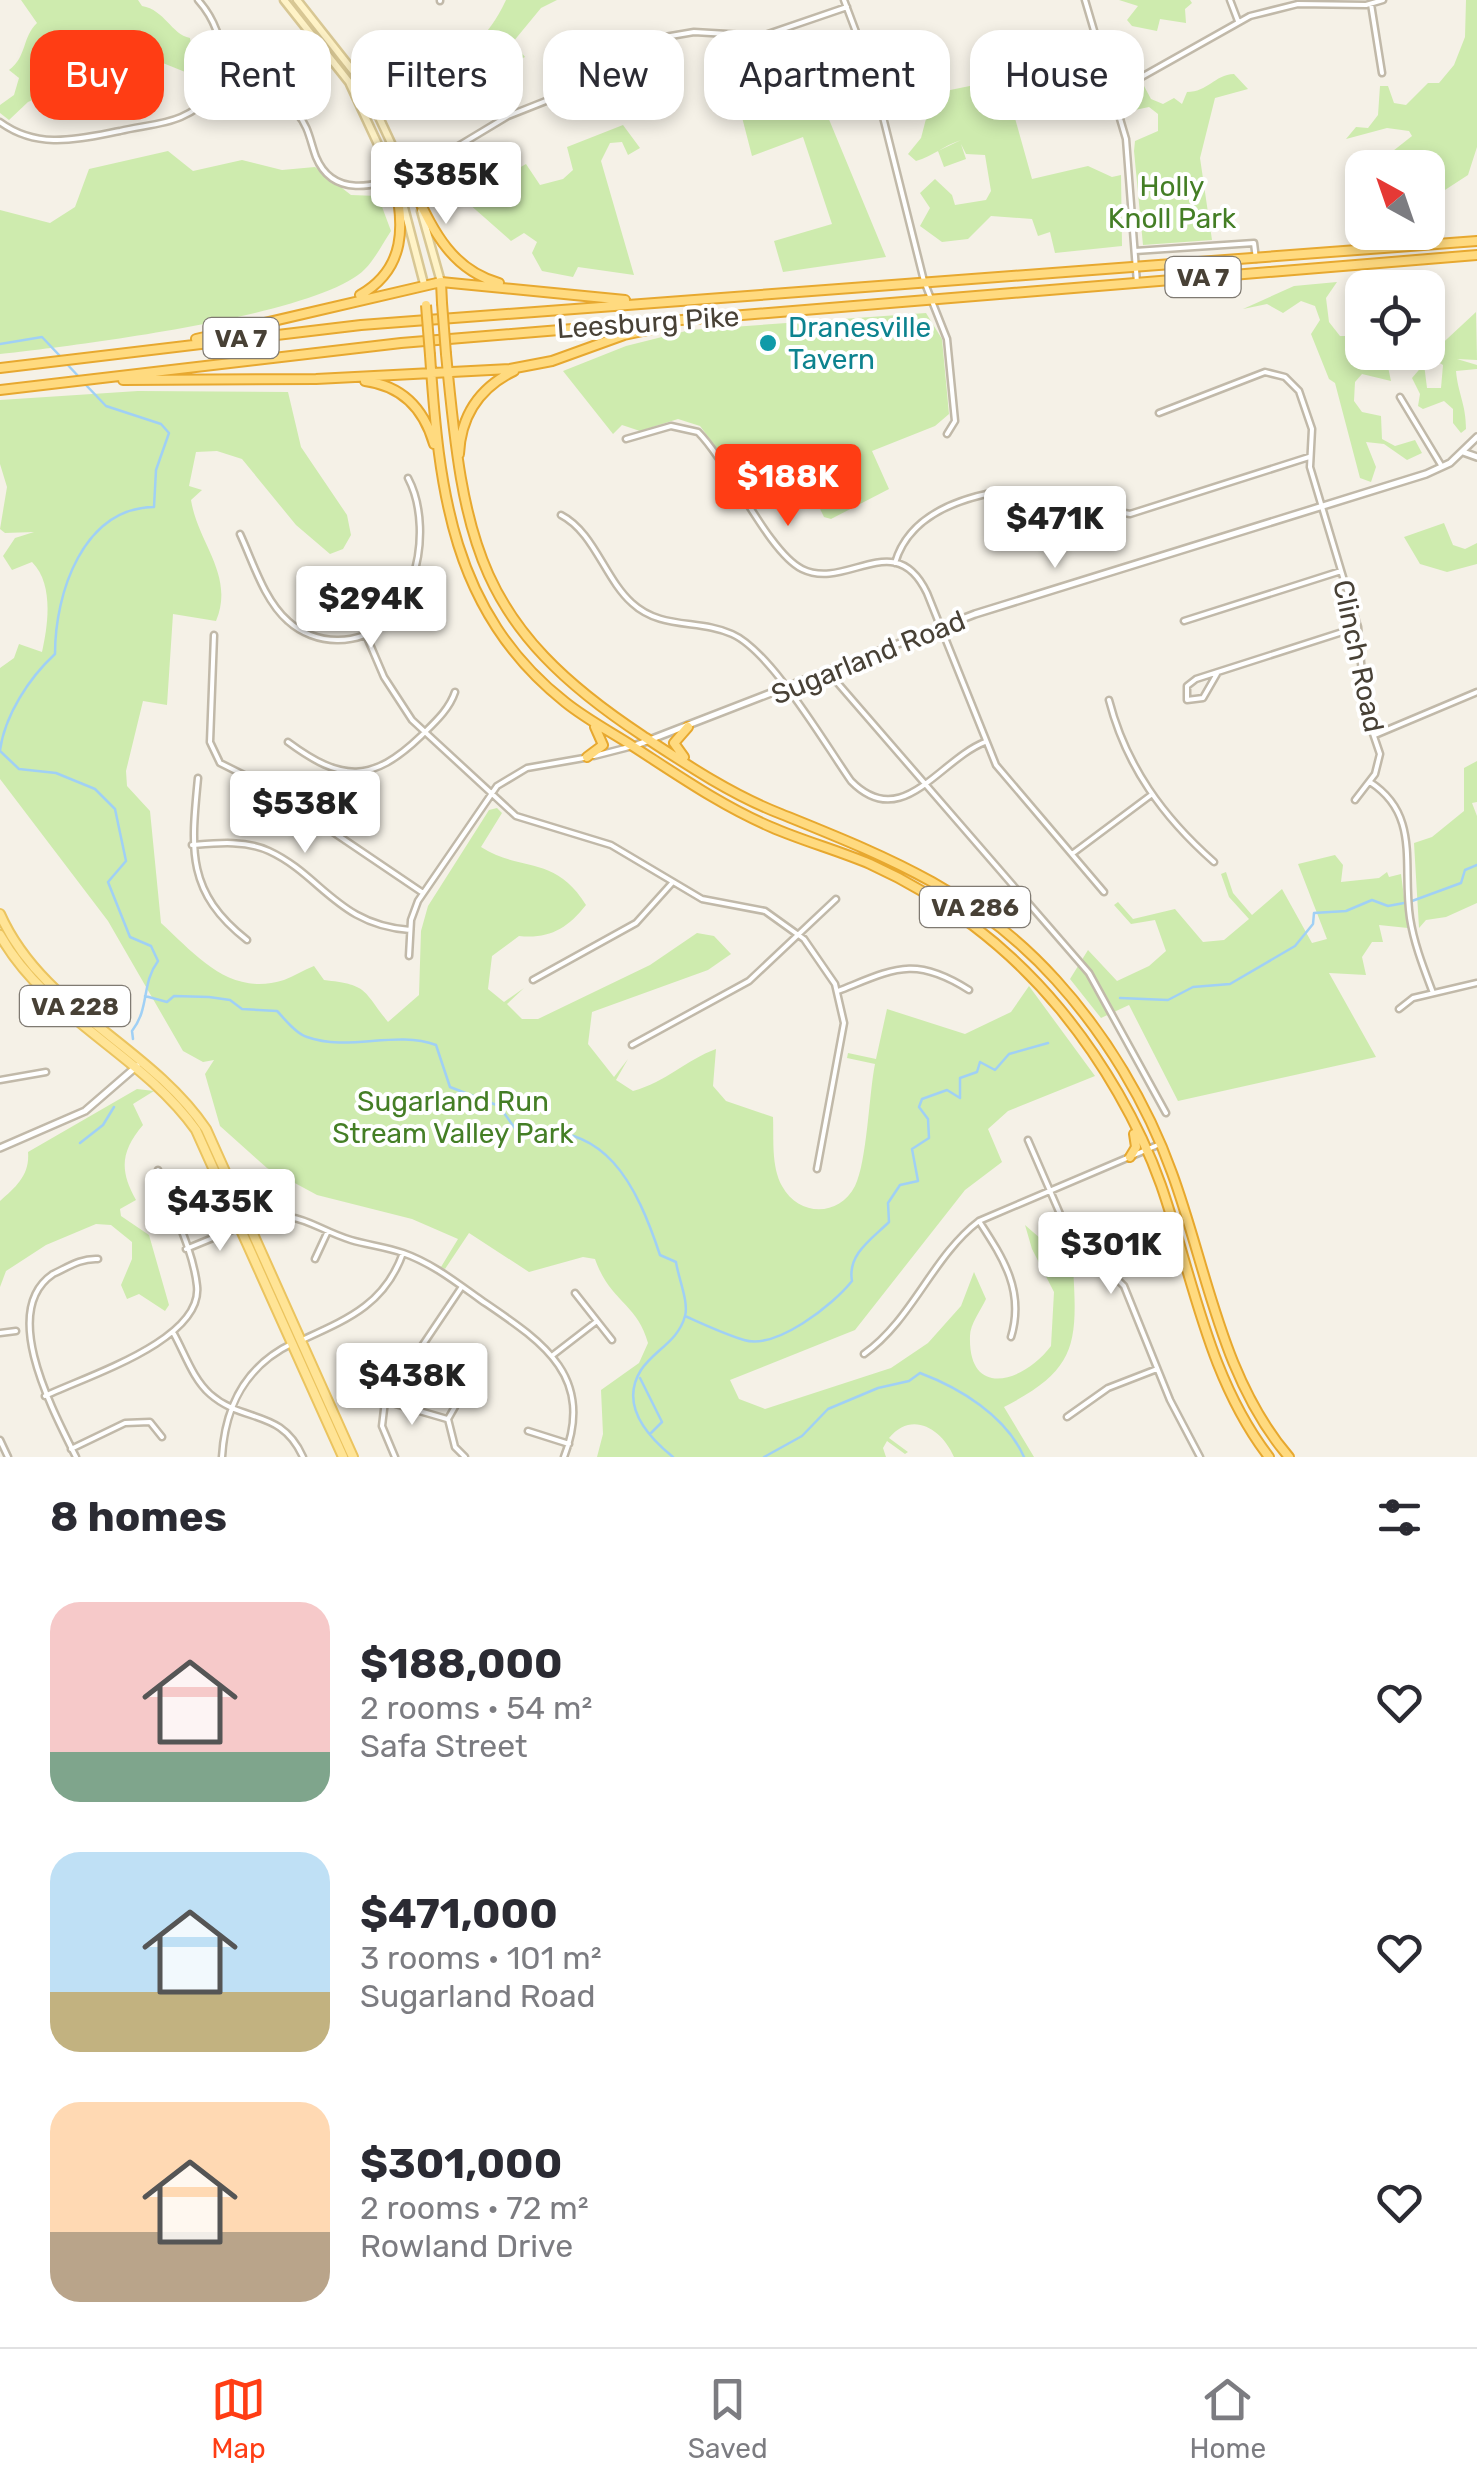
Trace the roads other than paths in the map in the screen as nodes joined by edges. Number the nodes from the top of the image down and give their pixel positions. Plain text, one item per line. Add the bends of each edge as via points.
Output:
1 (198, 0) edge
2 (284, 0) edge
3 (297, 0) edge
4 (844, 0) edge
5 (1085, 0) edge
6 (1230, 0) edge
7 (1383, 0) edge
8 (1370, 4) junction
9 (847, 7) junction
10 (1238, 21) junction
11 (217, 30) edge
12 (1094, 30) edge
13 (1382, 73) dead end
14 (1144, 74) edge
15 (184, 116) edge
16 (302, 120) edge
17 (1120, 120) edge
18 (0, 122) edge
19 (424, 166) dead end
20 (406, 174) junction
21 (394, 179) junction
22 (411, 184) junction
23 (1477, 241) edge
24 (1213, 246) junction
25 (1135, 251) junction
26 (1477, 255) edge
27 (1256, 259) junction
28 (1214, 262) junction
29 (1136, 266) junction
30 (924, 281) junction
31 (441, 282) junction
32 (1137, 282) junction
33 (424, 284) junction
34 (513, 286) junction
35 (669, 300) junction
36 (930, 300) junction
37 (338, 305) junction
38 (708, 318) junction
39 (107, 355) junction
40 (526, 366) junction
41 (0, 368) edge
42 (448, 373) junction
43 (432, 374) junction
44 (316, 379) junction
45 (94, 380) junction
46 (0, 390) edge
47 (1400, 397) dead end
48 (1159, 413) dead end
49 (946, 434) dead end
50 (1477, 437) edge
51 (626, 440) dead end
52 (1463, 452) junction
53 (1309, 457) junction
54 (1477, 457) edge
55 (1442, 467) junction
56 (460, 473) junction
57 (439, 476) junction
58 (408, 478) dead end
59 (996, 492) dead end
60 (1322, 507) junction
61 (1114, 511) dead end
62 (561, 515) dead end
63 (240, 534) dead end
64 (895, 563) junction
65 (1341, 571) junction
66 (1184, 621) dead end
67 (1358, 627) junction
68 (940, 628) junction
69 (366, 634) junction
70 (214, 635) dead end
71 (1218, 672) junction
72 (829, 673) junction
73 (785, 690) junction
74 (455, 692) dead end
75 (1477, 692) edge
76 (1109, 700) dead end
77 (577, 711) junction
78 (688, 727) junction
79 (424, 733) junction
80 (1375, 735) junction
81 (650, 740) junction
82 (288, 742) dead end
83 (984, 742) junction
84 (633, 746) junction
85 (587, 757) junction
86 (703, 774) junction
87 (198, 778) dead end
88 (1370, 782) junction
89 (926, 784) junction
90 (490, 794) junction
91 (1151, 795) junction
92 (1356, 800) dead end
93 (192, 845) junction
94 (1072, 854) junction
95 (1214, 862) dead end
96 (672, 883) junction
97 (1104, 892) dead end
98 (422, 893) junction
99 (836, 899) dead end
100 (0, 914) edge
101 (410, 930) junction
102 (800, 934) junction
103 (0, 935) edge
104 (247, 940) dead end
105 (409, 956) dead end
106 (533, 980) dead end
107 (1477, 982) edge
108 (968, 990) dead end
109 (838, 991) junction
110 (1433, 994) junction
111 (1400, 1009) dead end
112 (632, 1045) dead end
113 (138, 1065) junction
114 (46, 1072) dead end
115 (0, 1080) edge
116 (1166, 1113) dead end
117 (1133, 1125) junction
118 (1028, 1140) dead end
119 (1160, 1144) junction
120 (0, 1148) edge
121 (1146, 1150) junction
122 (1130, 1157) junction
123 (817, 1168) dead end
124 (158, 1170) dead end
125 (1049, 1191) junction
126 (979, 1221) junction
127 (246, 1225) junction
128 (328, 1231) junction
129 (186, 1250) junction
130 (403, 1252) junction
131 (98, 1260) dead end
132 (315, 1260) dead end
133 (462, 1286) junction
134 (26, 1292) dead end
135 (576, 1293) dead end
136 (596, 1320) junction
137 (15, 1323) dead end
138 (16, 1331) junction
139 (0, 1333) edge
140 (174, 1334) junction
141 (1011, 1337) dead end
142 (17, 1339) dead end
143 (612, 1340) dead end
144 (298, 1341) junction
145 (553, 1354) junction
146 (864, 1354) dead end
147 (28, 1362) dead end
148 (1157, 1369) junction
149 (480, 1374) dead end
150 (45, 1396) junction
151 (384, 1401) junction
152 (231, 1407) junction
153 (1067, 1417) dead end
154 (448, 1419) junction
155 (528, 1431) dead end
156 (162, 1437) dead end
157 (0, 1440) edge
158 (569, 1444) junction
159 (72, 1449) junction
160 (8, 1457) edge
161 (76, 1457) edge
162 (222, 1457) edge
163 (303, 1457) edge
164 (343, 1457) edge
165 (353, 1457) edge
166 (394, 1457) edge
167 (465, 1457) edge
168 (564, 1457) edge
169 (1200, 1457) edge
170 (1269, 1457) edge
171 (1289, 1457) edge

1 - 11 street
2 - 21 main road via 340,69
3 - 20 main road via 364,85
4 - 9 street
5 - 12 street
6 - 10 street
7 - 8 street
8 - 10 street via 1298,4
8 - 13 street
9 - 19 street via 762,36 694,32 659,38 604,78 508,116
9 - 30 street via 873,77
10 - 14 street
15 - 18 street via 72,140 31,138
16 - 21 street via 321,166 339,182 369,187
17 - 25 street
20 - 21 street
20 - 22 main road
21 - 33 main road via 414,230
21 - 37 highway via 403,220 394,261 372,288
22 - 31 main road
22 - 34 highway via 449,254 477,275
23 - 27 highway, Leesburg Pike / VA 7
24 - 25 street
24 - 27 street via 1254,243
24 - 28 street
25 - 29 street
26 - 32 highway, Leesburg Pike / VA 7
27 - 28 highway, Leesburg Pike / VA 7
28 - 29 highway, Leesburg Pike / VA 7
29 - 30 highway, Leesburg Pike / VA 7
29 - 32 street
30 - 35 highway, Leesburg Pike / VA 7
30 - 36 street
31 - 33 highway
31 - 34 highway
31 - 42 highway, VA 286, bridge
32 - 36 highway, Leesburg Pike / VA 7
33 - 37 highway
33 - 43 highway, VA 286, bridge
34 - 35 highway via 611,300
35 - 39 highway, Leesburg Pike / VA 7 via 299,331
36 - 38 highway, Leesburg Pike / VA 7
36 - 49 street via 949,348 954,421
37 - 39 highway
38 - 40 highway via 634,332
38 - 45 highway, Leesburg Pike / VA 7 via 401,342
39 - 41 highway, Leesburg Pike / VA 7
40 - 42 highway
40 - 56 highway via 492,384 472,406 462,430
42 - 43 highway
42 - 56 highway, VA 286
43 - 44 highway
43 - 57 highway, VA 286
44 - 45 highway
44 - 57 highway via 379,383 406,397 428,426
45 - 46 highway, Leesburg Pike / VA 7
47 - 55 street
48 - 53 street, Clinch Road via 1250,376 1284,377 1307,410
50 - 52 street, Sugarland Road
51 - 64 street via 672,426 698,432 800,568 830,574 869,562
52 - 54 street
52 - 55 street, Sugarland Road
53 - 60 street, Clinch Road
53 - 61 street via 1130,514
55 - 60 street, Sugarland Road
56 - 81 highway, VA 286 via 484,566 520,631 567,682
57 - 77 highway, VA 286 via 459,550 490,616 530,670
58 - 69 street via 418,541 413,578 399,609
59 - 64 street via 926,519 902,541
60 - 65 street, Clinch Road
60 - 68 street, Sugarland Road
62 - 73 street via 633,604 658,619 742,639
63 - 69 street via 288,622 330,640
64 - 68 street via 920,580
65 - 66 street
65 - 67 street, Clinch Road
67 - 71 street
67 - 80 street, Clinch Road via 1365,710
68 - 72 street, Sugarland Road
68 - 83 street
69 - 79 street via 393,693
70 - 98 street via 210,742 216,758
71 - 71 street via 1187,686 1187,700 1203,698
72 - 73 street, Sugarland Road
72 - 89 street
73 - 78 street, Sugarland Road
73 - 89 street via 863,792 893,800
74 - 79 street
75 - 80 street
76 - 91 street
77 - 84 highway, VA 286
77 - 85 highway via 603,737 601,748
78 - 81 street, Sugarland Road
78 - 86 highway via 675,746
79 - 82 street via 392,762 358,773 329,768
79 - 90 street
80 - 88 street, Clinch Road via 1380,760
81 - 84 street, Sugarland Road
81 - 86 highway, VA 286
83 - 89 street
83 - 94 street
84 - 85 street, Sugarland Road
84 - 117 highway, VA 286 via 742,814 867,863 966,920 1060,1008
85 - 90 street, Sugarland Road via 518,772
86 - 119 highway, VA 286 via 757,804 896,860 997,924 1092,1023
87 - 93 street
88 - 92 street
88 - 110 street via 1403,818 1410,921
89 - 116 street via 1089,973
90 - 96 street via 525,820 611,845
90 - 98 street, Sugarland Road
91 - 94 street
91 - 95 street
93 - 101 street via 228,842 270,851 340,906
93 - 104 street via 202,892 222,921
94 - 97 street
96 - 102 street via 712,902 766,911
96 - 106 street via 636,924
98 - 101 street, Sugarland Road
99 - 102 street
100 - 113 main road, VA 228 via 42,977
101 - 105 street, Sugarland Road
102 - 109 street
102 - 112 street via 734,991
103 - 113 main road, VA 228 via 44,993
107 - 110 street
108 - 109 street via 914,966
109 - 123 street via 844,1034
110 - 111 street
113 - 120 street via 85,1111
113 - 127 main road, VA 228 via 196,1130
114 - 115 street
117 - 121 highway, VA 286
117 - 122 highway via 1136,1147
118 - 125 street
119 - 121 street
119 - 171 highway, VA 286 via 1236,1371
121 - 122 street
121 - 170 highway, VA 286 via 1226,1386
122 - 125 street
124 - 129 street
125 - 126 street
125 - 148 street via 1074,1239 1124,1286
126 - 141 street via 1014,1284
126 - 146 street via 900,1324
127 - 128 street via 290,1215
127 - 129 street
127 - 144 main road, VA 228
128 - 130 street
128 - 132 street
129 - 140 street via 196,1302
130 - 133 street
130 - 144 street via 376,1301
131 - 134 street via 81,1260
133 - 145 street
133 - 151 street
135 - 136 street
136 - 143 street
136 - 145 street
137 - 138 street
138 - 139 street
138 - 142 street
140 - 150 street
140 - 152 street via 200,1383
144 - 152 street via 254,1370
144 - 164 main road, VA 228
144 - 165 main road, VA 228
145 - 158 street via 573,1401
147 - 150 street
148 - 153 street via 1108,1388
148 - 169 street
149 - 154 street via 468,1382
150 - 159 street
151 - 154 street
151 - 166 street via 382,1426
152 - 162 street
152 - 163 street via 282,1426
154 - 167 street via 455,1447
155 - 158 street
156 - 159 street via 150,1422 131,1421
157 - 160 street
158 - 168 street
159 - 161 street

